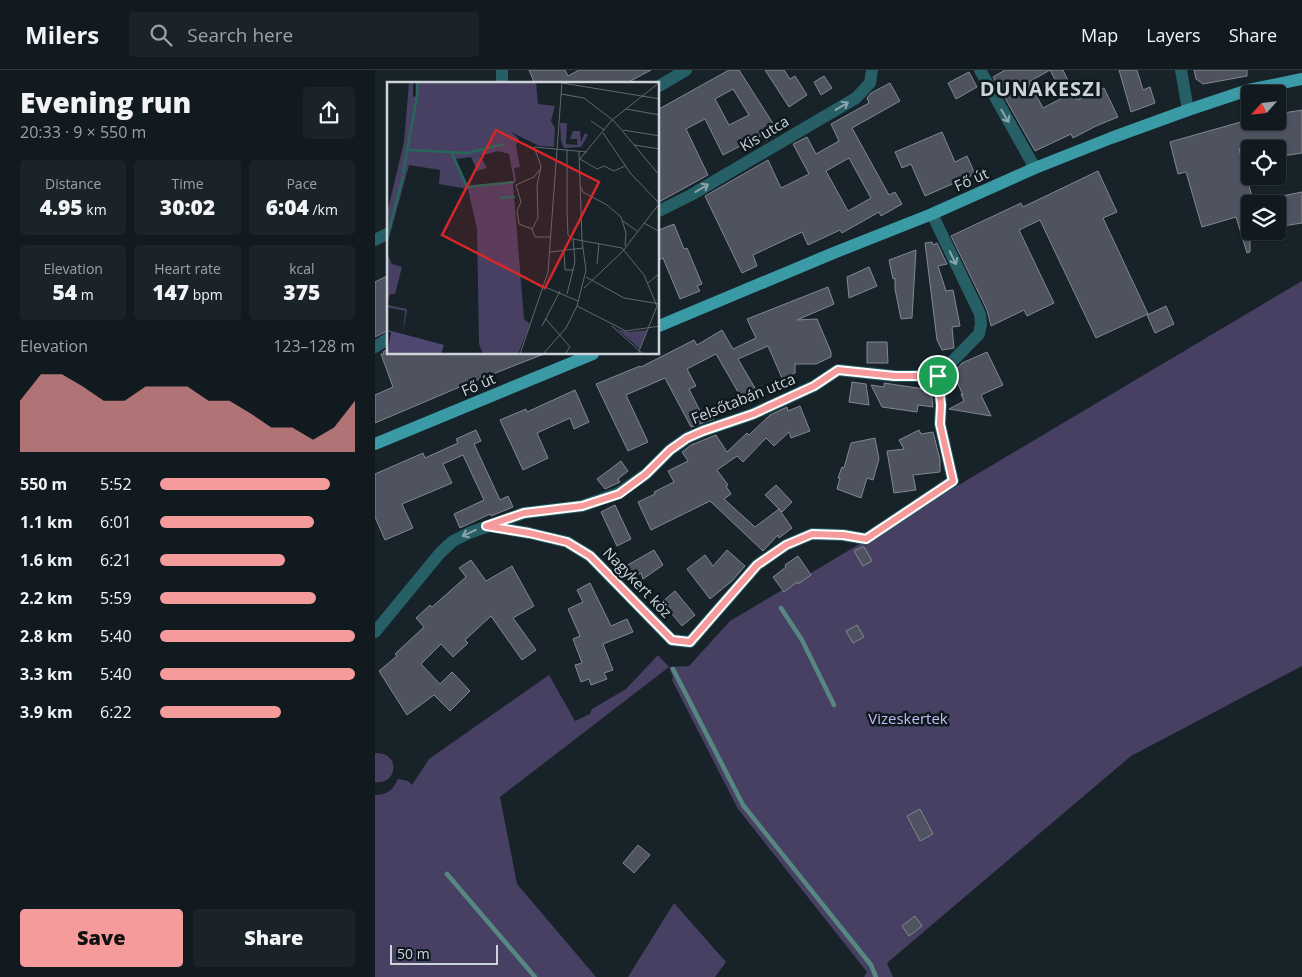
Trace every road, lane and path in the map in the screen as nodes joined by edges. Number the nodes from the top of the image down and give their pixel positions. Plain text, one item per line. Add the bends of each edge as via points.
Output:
1 (686, 70) edge
2 (872, 70) edge
3 (1181, 70) edge
4 (983, 71) edge
5 (1299, 76) edge
6 (660, 85) edge
7 (1188, 110) junction
8 (1035, 168) junction
9 (660, 210) edge
10 (932, 214) junction
11 (387, 234) edge
12 (375, 240) edge
13 (660, 326) edge
14 (387, 339) edge
15 (375, 347) edge
16 (591, 355) edge
17 (938, 376) junction
18 (375, 444) edge
19 (486, 526) junction
20 (375, 632) edge

1 - 6 street
9 -> 2 street, Kis utca via 856,98 870,83
3 - 7 street
4 -> 8 street
5 - 7 main road, Fő út
7 - 8 main road, Fő út
8 - 10 main road, Fő út
10 - 13 main road, Fő út
10 -> 17 street via 980,314 981,324 979,334
11 - 12 street
14 - 15 street
16 - 18 main road, Fő út
17 - 19 street, Felsőtabán utca via 895,376 838,370 814,386 753,414 687,438 619,494 582,506 524,513
17 - 19 street, Nagykert köz via 940,424 953,481 866,539 812,534 786,545 757,565 690,642 672,640 590,556 567,542
19 -> 20 street, Felsőtabán utca via 453,541 439,554

